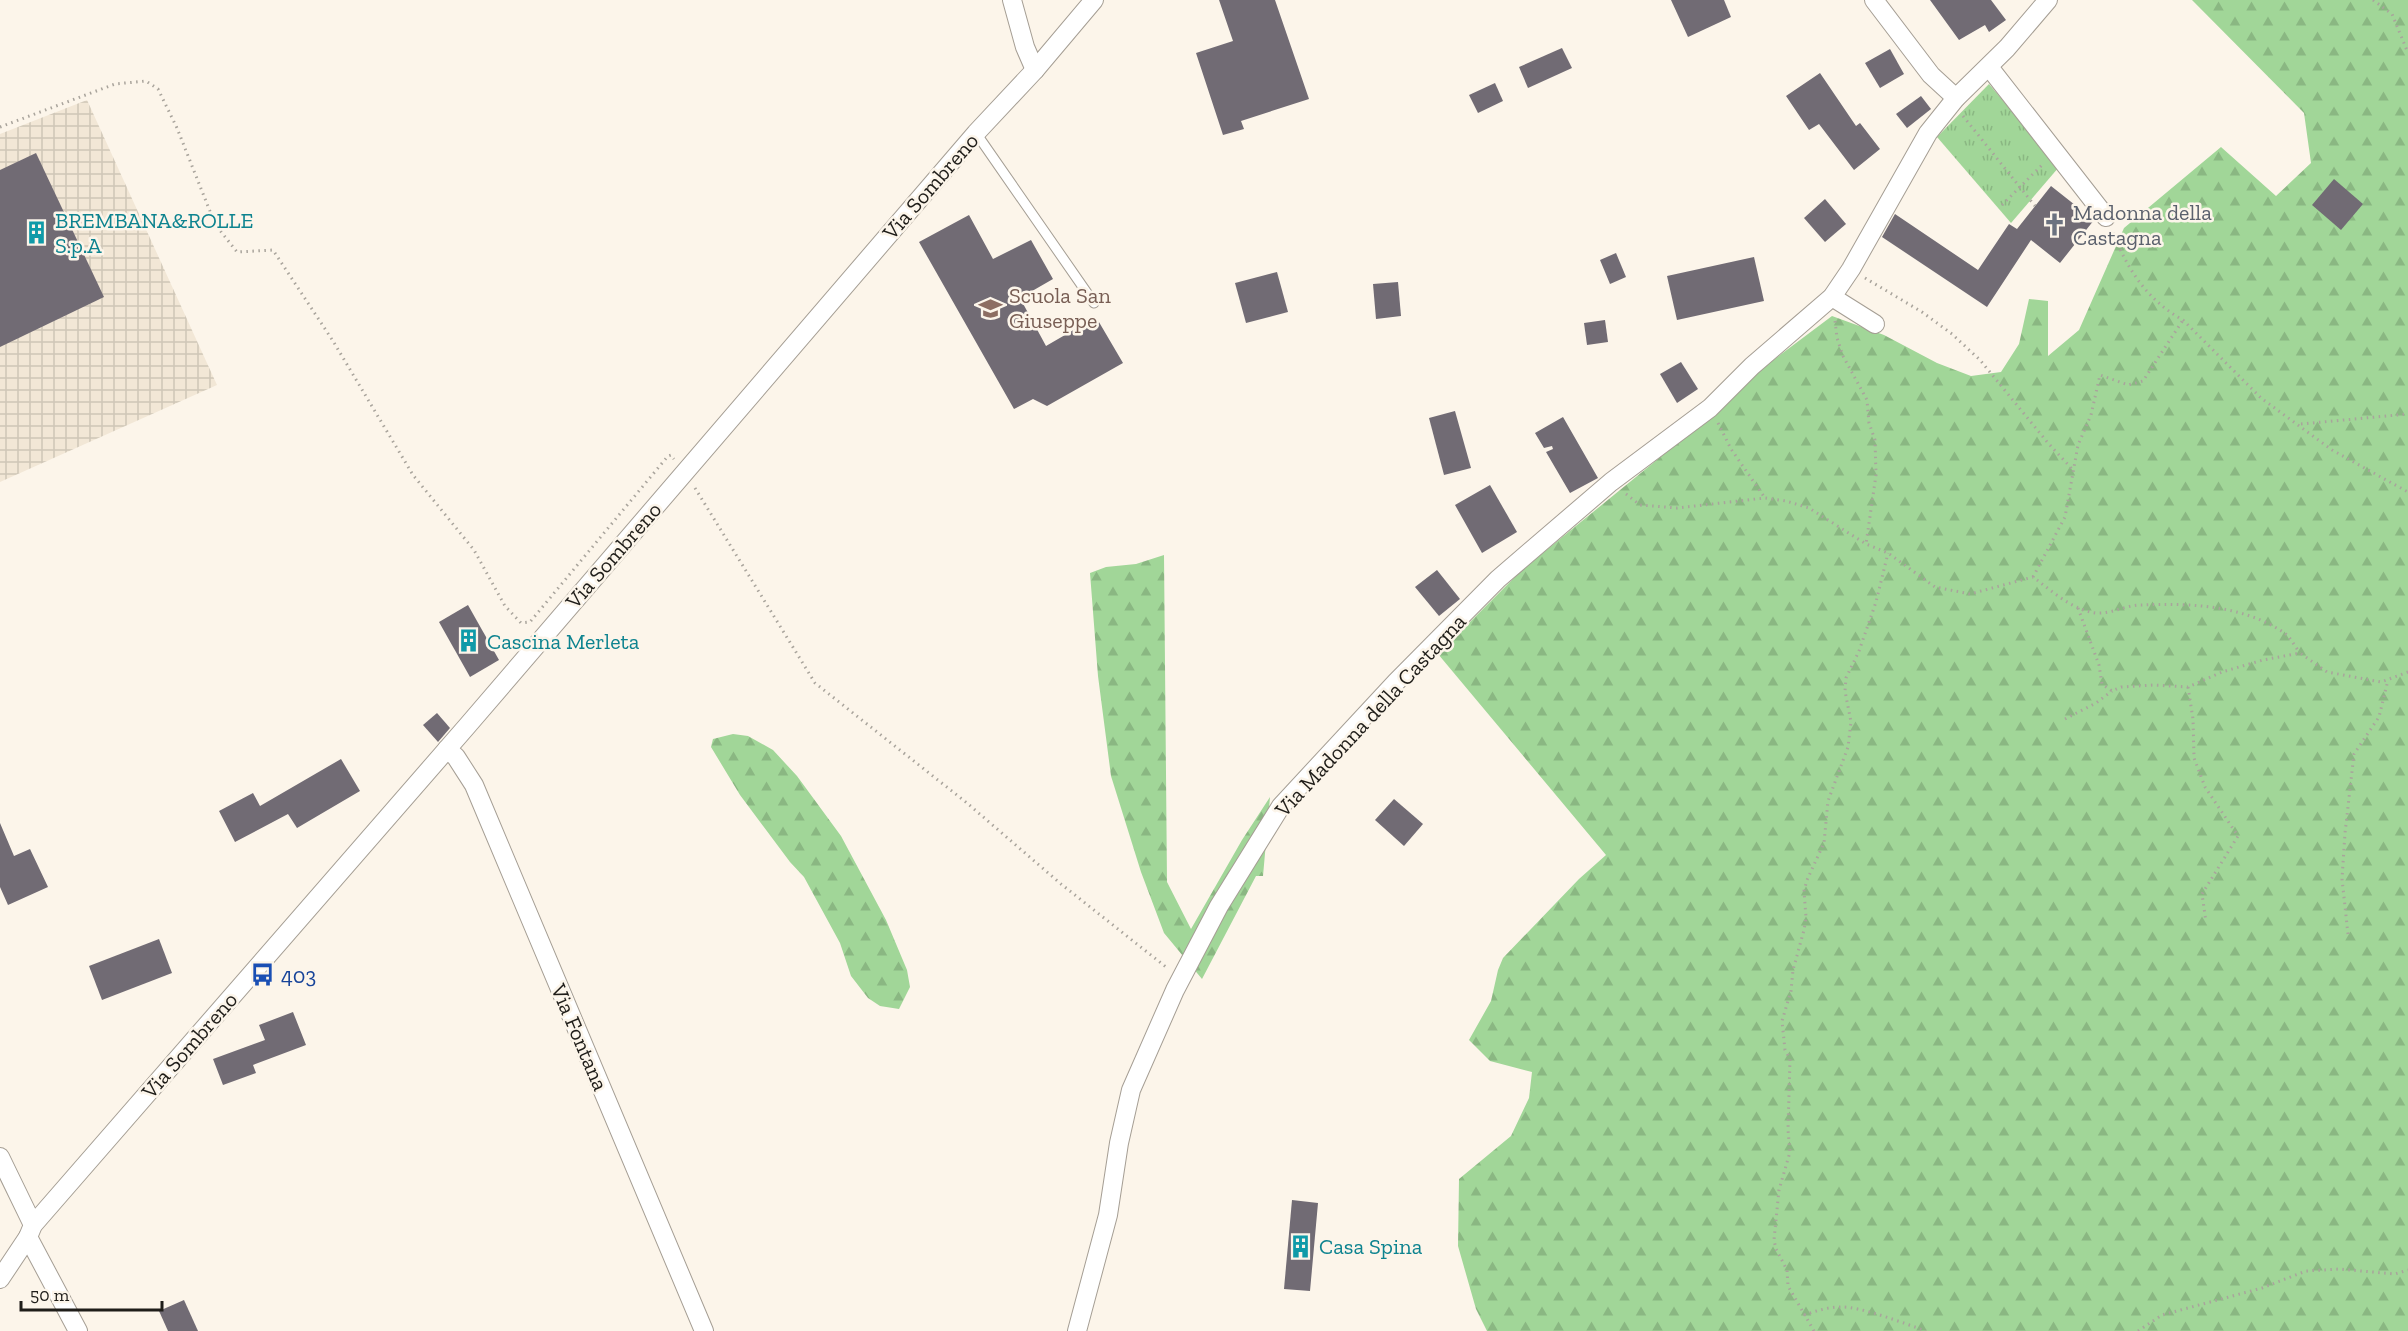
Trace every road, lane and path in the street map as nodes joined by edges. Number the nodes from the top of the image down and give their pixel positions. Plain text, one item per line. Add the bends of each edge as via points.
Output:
1 (1012, 0) edge
2 (1094, 0) edge
3 (1874, 0) edge
4 (2048, 0) edge
5 (2373, 0) edge
6 (2408, 53) edge
7 (1989, 67) junction
8 (1035, 70) junction
9 (1954, 100) junction
10 (0, 127) edge
11 (976, 133) junction
12 (2046, 161) dead end
13 (2019, 186) junction
14 (2002, 205) dead end
15 (2035, 206) dead end
16 (2106, 217) joint
17 (1851, 269) junction
18 (1827, 301) junction
19 (1094, 303) dead end
20 (2183, 320) junction
21 (1875, 324) dead end
22 (1710, 408) junction
23 (2408, 414) edge
24 (2299, 424) junction
25 (2073, 470) junction
26 (685, 471) junction
27 (1611, 482) junction
28 (2408, 492) edge
29 (1765, 498) junction
30 (1866, 544) junction
31 (1888, 553) junction
32 (2033, 577) junction
33 (2078, 608) junction
34 (2300, 653) junction
35 (2408, 672) edge
36 (2388, 680) junction
37 (2188, 687) junction
38 (2112, 691) junction
39 (2065, 719) dead end
40 (447, 749) junction
41 (2206, 922) dead end
42 (2348, 934) dead end
43 (1184, 974) junction
44 (0, 1156) edge
45 (30, 1231) junction
46 (2408, 1270) edge
47 (0, 1279) edge
48 (1804, 1315) junction
49 (78, 1331) edge
50 (704, 1331) edge
51 (1077, 1331) edge
52 (1814, 1331) edge
53 (1926, 1331) edge
54 (2138, 1331) edge

1 - 8 street
2 - 8 street, Via Sombreno
3 - 9 street
4 - 7 street, Via Madonna della Castagna
5 - 6 path via 2392,14
7 - 9 street, Via Madonna della Castagna
7 - 16 street
8 - 11 street, Via Sombreno
9 - 13 path
9 - 17 street, Via Madonna della Castagna via 1928,133
10 - 26 path via 115,84 146,81 158,89 215,224 237,252 273,250 413,475 474,550 506,606 521,623 530,622 668,456
11 - 19 lane
11 - 26 street, Via Sombreno
12 - 13 path
13 - 14 path
13 - 15 path
16 - 20 path via 2133,276 2167,311
17 - 18 street, Via Madonna della Castagna
17 - 25 path via 1952,334 1980,360
18 - 21 street
18 - 22 street, Via Madonna della Castagna
18 - 30 path via 1843,356 1867,400 1875,440 1876,475
20 - 24 path via 2261,398
20 - 25 path via 2143,381 2128,385 2100,375
22 - 27 street, Via Madonna della Castagna
22 - 29 path
23 - 24 path
24 - 28 path via 2332,450
25 - 32 path via 2065,517
26 - 40 street, Via Sombreno
26 - 43 path via 816,683 1070,891 1172,971
27 - 29 path via 1640,505 1677,508
27 - 43 street, Via Madonna della Castagna via 1498,579 1281,806 1219,906
29 - 30 path via 1809,508
30 - 31 path
31 - 32 path via 1935,587 1970,594
31 - 48 path via 1876,602 1846,678 1851,722 1848,747 1828,801 1824,843 1804,891 1804,930 1782,1020 1785,1050 1790,1059 1790,1152 1779,1190 1774,1240 1787,1270 1788,1286
32 - 33 path
33 - 34 path via 2096,613 2138,605 2188,604 2233,610 2285,633
33 - 38 path via 2102,684
34 - 36 path via 2327,672
34 - 37 path via 2222,672
35 - 36 path
36 - 42 path via 2379,717 2354,754 2342,879
37 - 38 path via 2152,685
37 - 41 path via 2194,758 2205,787 2238,836 2202,894
38 - 39 path
40 - 45 street, Via Sombreno
40 - 50 street, Via Fontana via 474,785
43 - 51 street, Via Madonna della Castagna via 1131,1090 1108,1215
44 - 45 street
45 - 47 street, Via Sombreno
45 - 49 street
46 - 54 path via 2396,1275 2339,1269 2306,1271 2262,1288 2162,1315
48 - 52 path
48 - 53 path via 1842,1307

